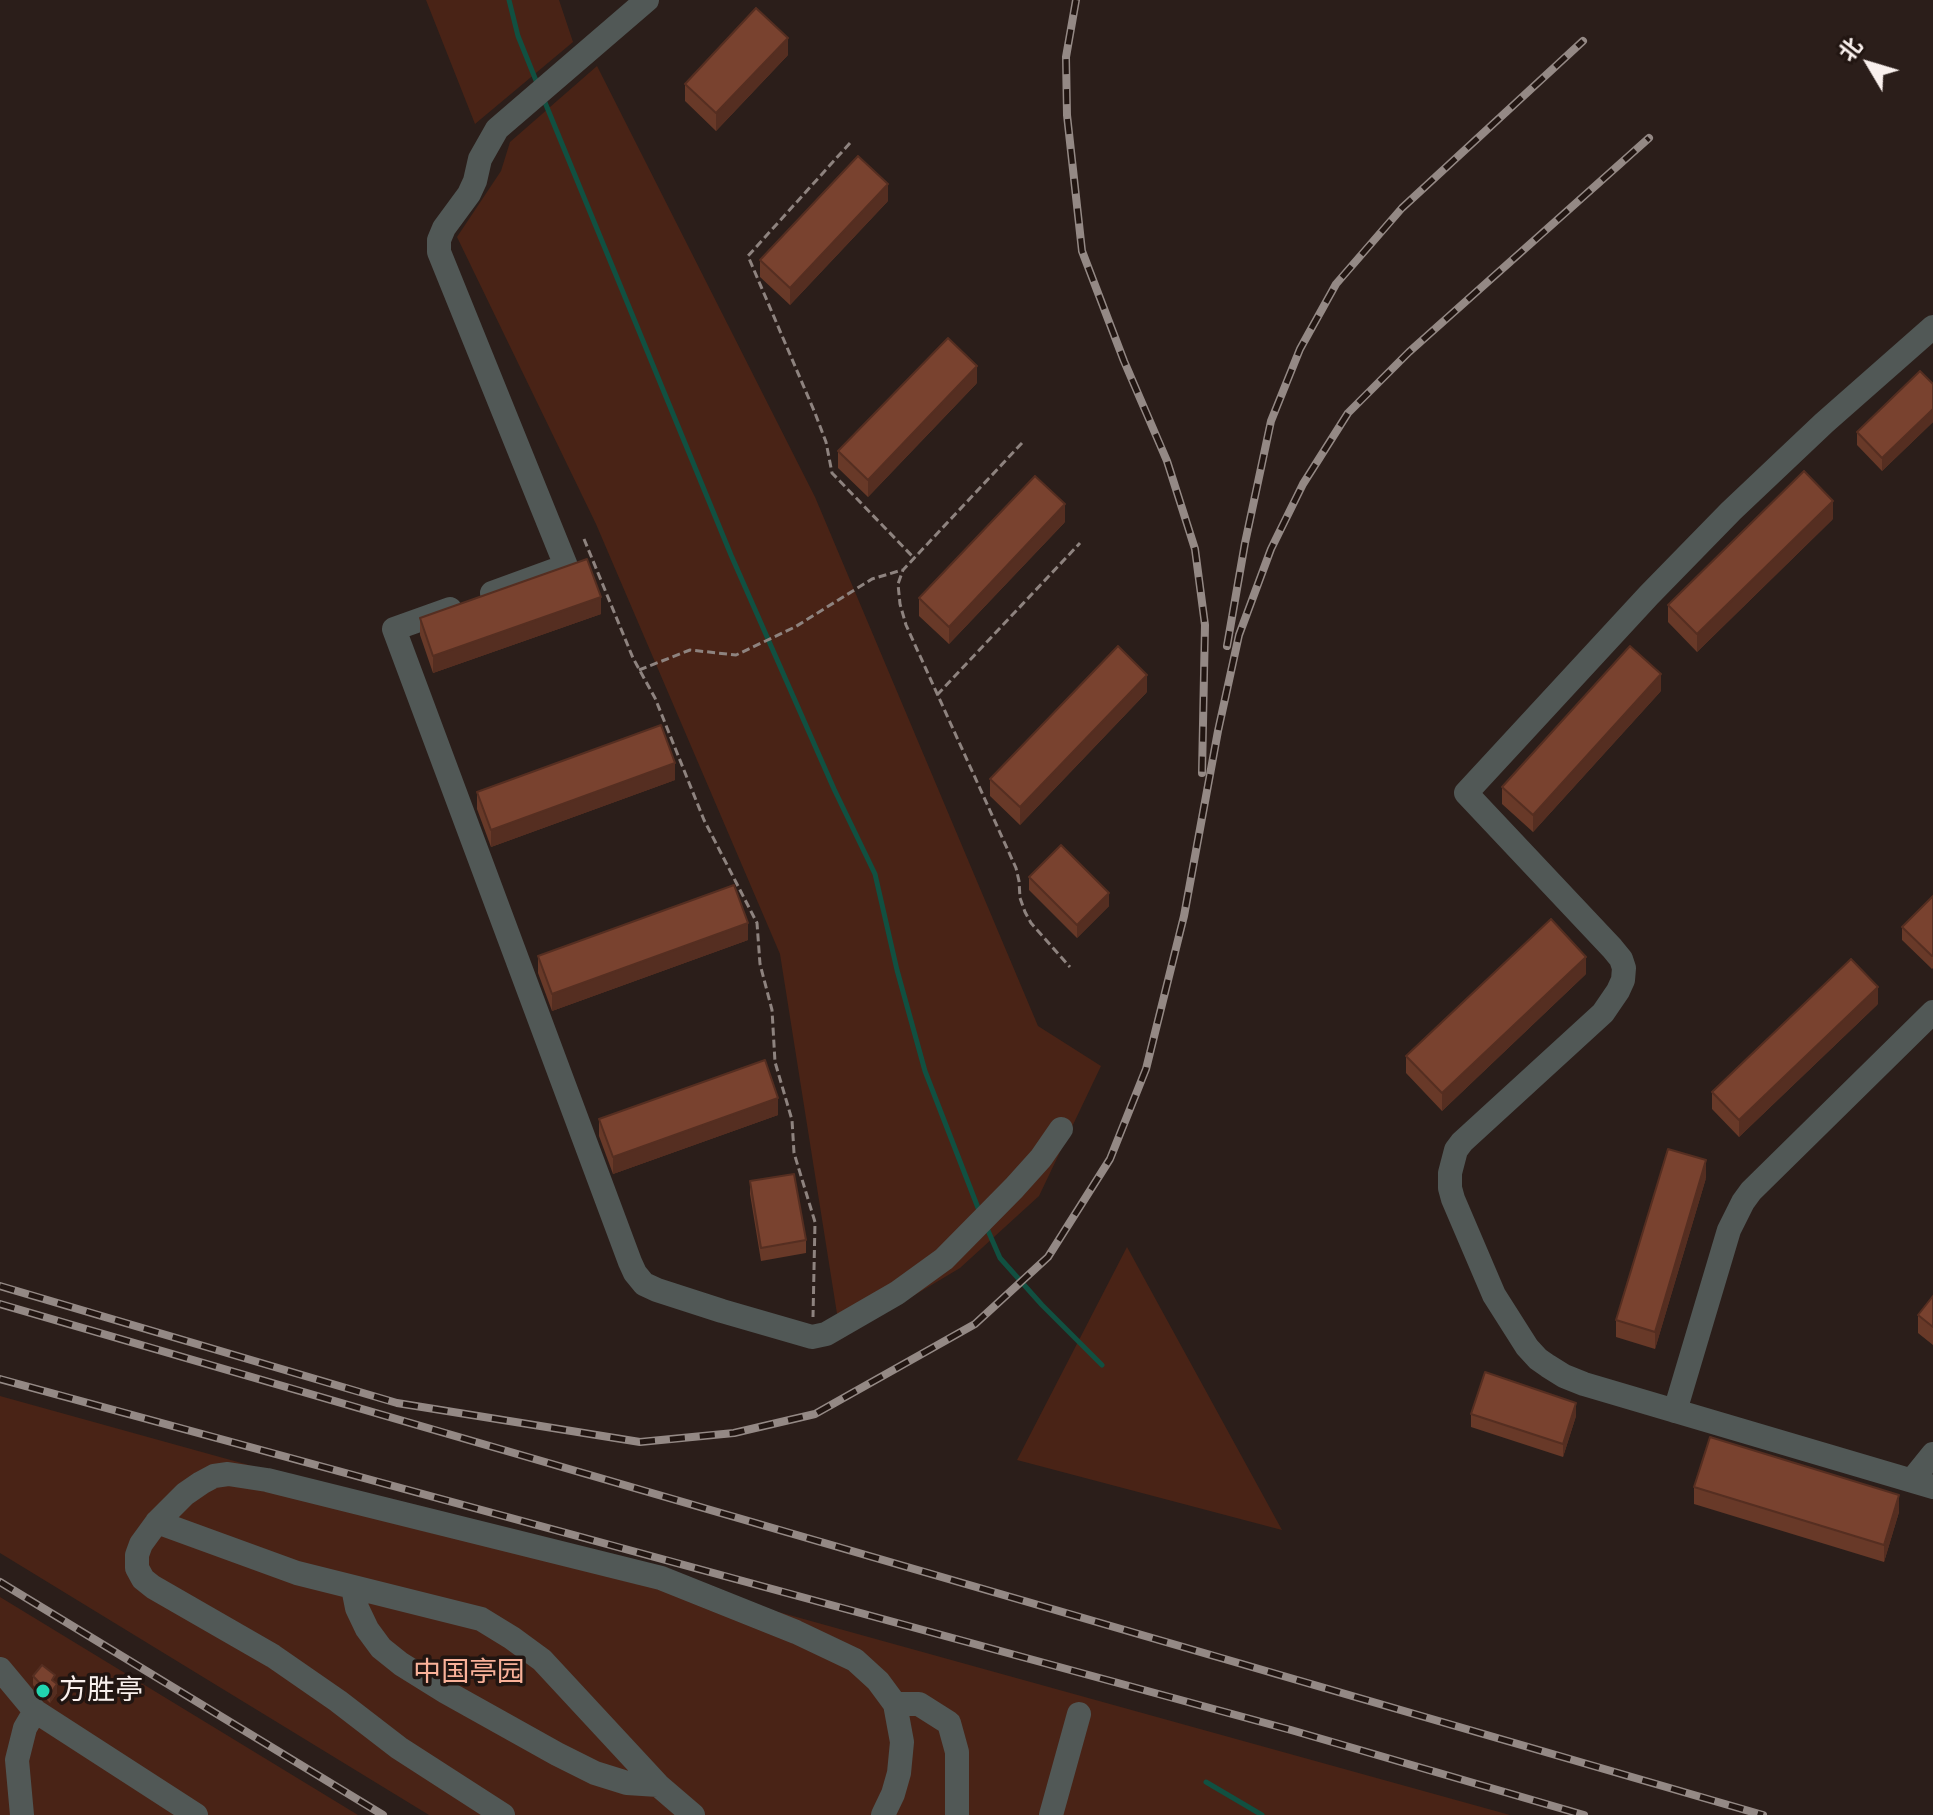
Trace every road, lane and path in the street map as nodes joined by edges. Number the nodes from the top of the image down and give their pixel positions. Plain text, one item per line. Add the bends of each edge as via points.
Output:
1 (647, 0) edge
2 (850, 143) dead end
3 (1933, 327) edge
4 (1022, 443) dead end
5 (584, 539) dead end
6 (1080, 543) dead end
7 (914, 558) junction
8 (903, 570) junction
9 (639, 670) junction
10 (937, 695) junction
11 (1070, 967) dead end
12 (1933, 1012) edge
13 (1061, 1129) dead end
14 (812, 1337) junction
15 (1675, 1411) junction
16 (1933, 1454) edge
17 (1923, 1484) edge
18 (157, 1522) junction
19 (353, 1588) junction
20 (0, 1669) edge
21 (895, 1704) junction
22 (35, 1711) junction
23 (1079, 1714) dead end
24 (658, 1785) junction
25 (22, 1815) edge
26 (196, 1815) edge
27 (503, 1815) edge
28 (693, 1815) edge
29 (883, 1815) edge
30 (957, 1815) edge
31 (1051, 1815) edge

1 - 14 street via 497,129 469,194 439,240 439,252 566,566 394,629 635,1273 657,1290
2 - 7 path via 748,256 815,413 832,473
3 - 15 street via 1739,503 1466,793 1612,948 1624,968 1618,991 1603,1013 1456,1150 1450,1173 1453,1199 1494,1295 1538,1359 1584,1384
4 - 7 path
5 - 9 path
6 - 10 path
7 - 8 path
8 - 9 path via 872,579 795,627 736,655 690,650
8 - 10 path via 898,584 903,614
9 - 14 path via 704,820 757,923 775,1062 815,1222
10 - 11 path via 1016,868 1025,912
12 - 15 street via 1743,1202 1729,1230
13 - 14 street via 1041,1158 944,1259 839,1328
15 - 17 street
16 - 17 street
18 - 19 street
18 - 21 street via 185,1494 214,1476 267,1480 661,1578 855,1660
18 - 27 street via 137,1555 143,1579 273,1656 399,1748
19 - 24 street via 481,1619 512,1638 542,1660
19 - 24 street via 367,1629 401,1664 595,1773
20 - 22 street
21 - 29 street via 902,1742 899,1773
21 - 30 street via 919,1704 949,1723 957,1752
22 - 25 street via 17,1760
22 - 26 street
23 - 31 street
24 - 28 street

